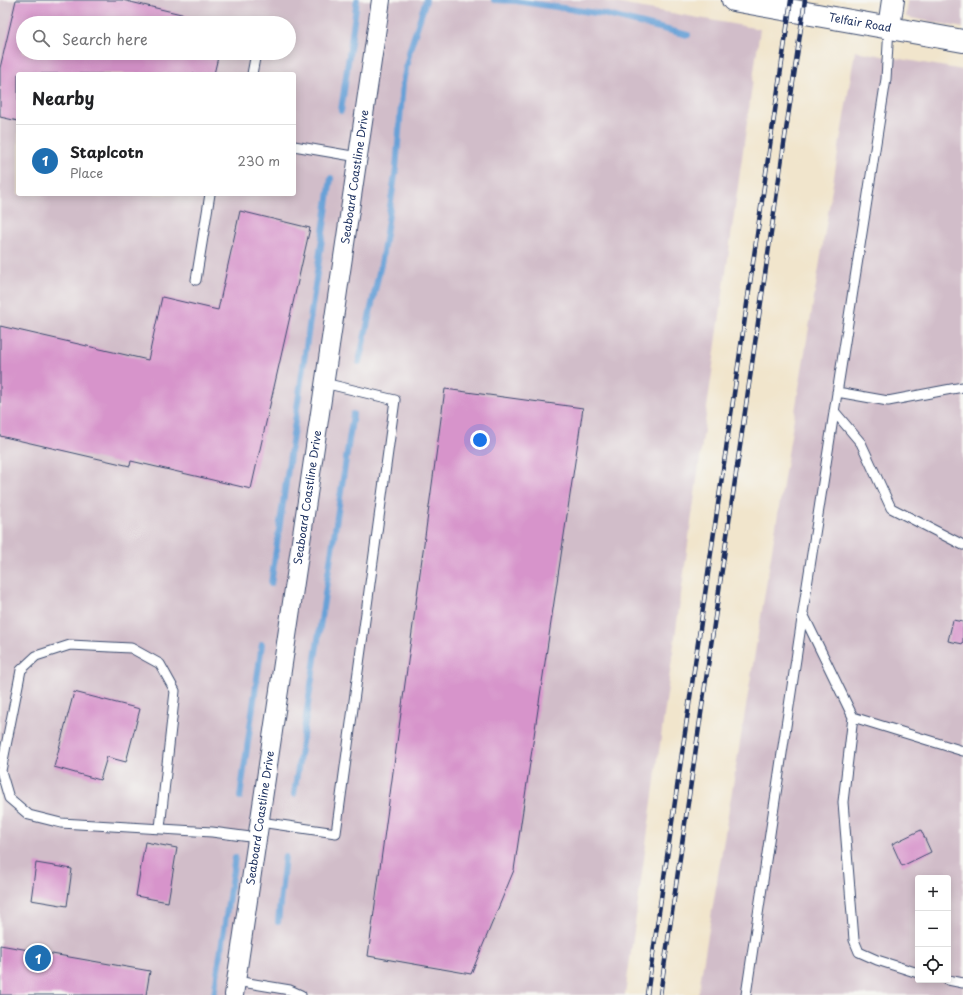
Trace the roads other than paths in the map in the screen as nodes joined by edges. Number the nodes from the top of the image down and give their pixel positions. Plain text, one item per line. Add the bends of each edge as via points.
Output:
1 (381, 0) edge
2 (733, 0) edge
3 (893, 0) edge
4 (889, 27) junction
5 (963, 41) edge
6 (255, 60) edge
7 (252, 72) edge
8 (296, 146) edge
9 (358, 157) junction
10 (210, 196) edge
11 (196, 280) dead end
12 (324, 383) junction
13 (963, 388) edge
14 (836, 392) junction
15 (834, 411) junction
16 (963, 545) edge
17 (803, 614) junction
18 (852, 717) junction
19 (963, 751) edge
20 (160, 828) junction
21 (259, 830) junction
22 (915, 971) edge
23 (951, 981) edge
24 (963, 983) edge
25 (235, 988) edge
26 (301, 995) edge
27 (746, 995) edge

1 - 9 street, Seaboard Coastline Drive
2 - 4 street, Telfair Road
3 - 4 street
4 - 5 street, Telfair Road
4 - 14 lane via 886,79
6 - 7 lane
8 - 9 lane
9 - 12 street, Seaboard Coastline Drive
10 - 11 lane
12 - 21 street, Seaboard Coastline Drive
12 - 21 lane via 395,400 336,833
13 - 14 lane via 888,401
14 - 15 lane
15 - 16 lane via 861,443 891,508
15 - 17 lane
17 - 18 lane
17 - 27 lane
18 - 19 lane
18 - 22 lane via 843,802 854,940 859,952
20 - 20 lane via 61,823 29,815 9,798 1,771 21,670 36,656 70,645 131,648 160,664 175,691
20 - 21 lane via 212,832
21 - 25 street, Seaboard Coastline Drive
23 - 24 lane
25 - 26 lane via 290,990

